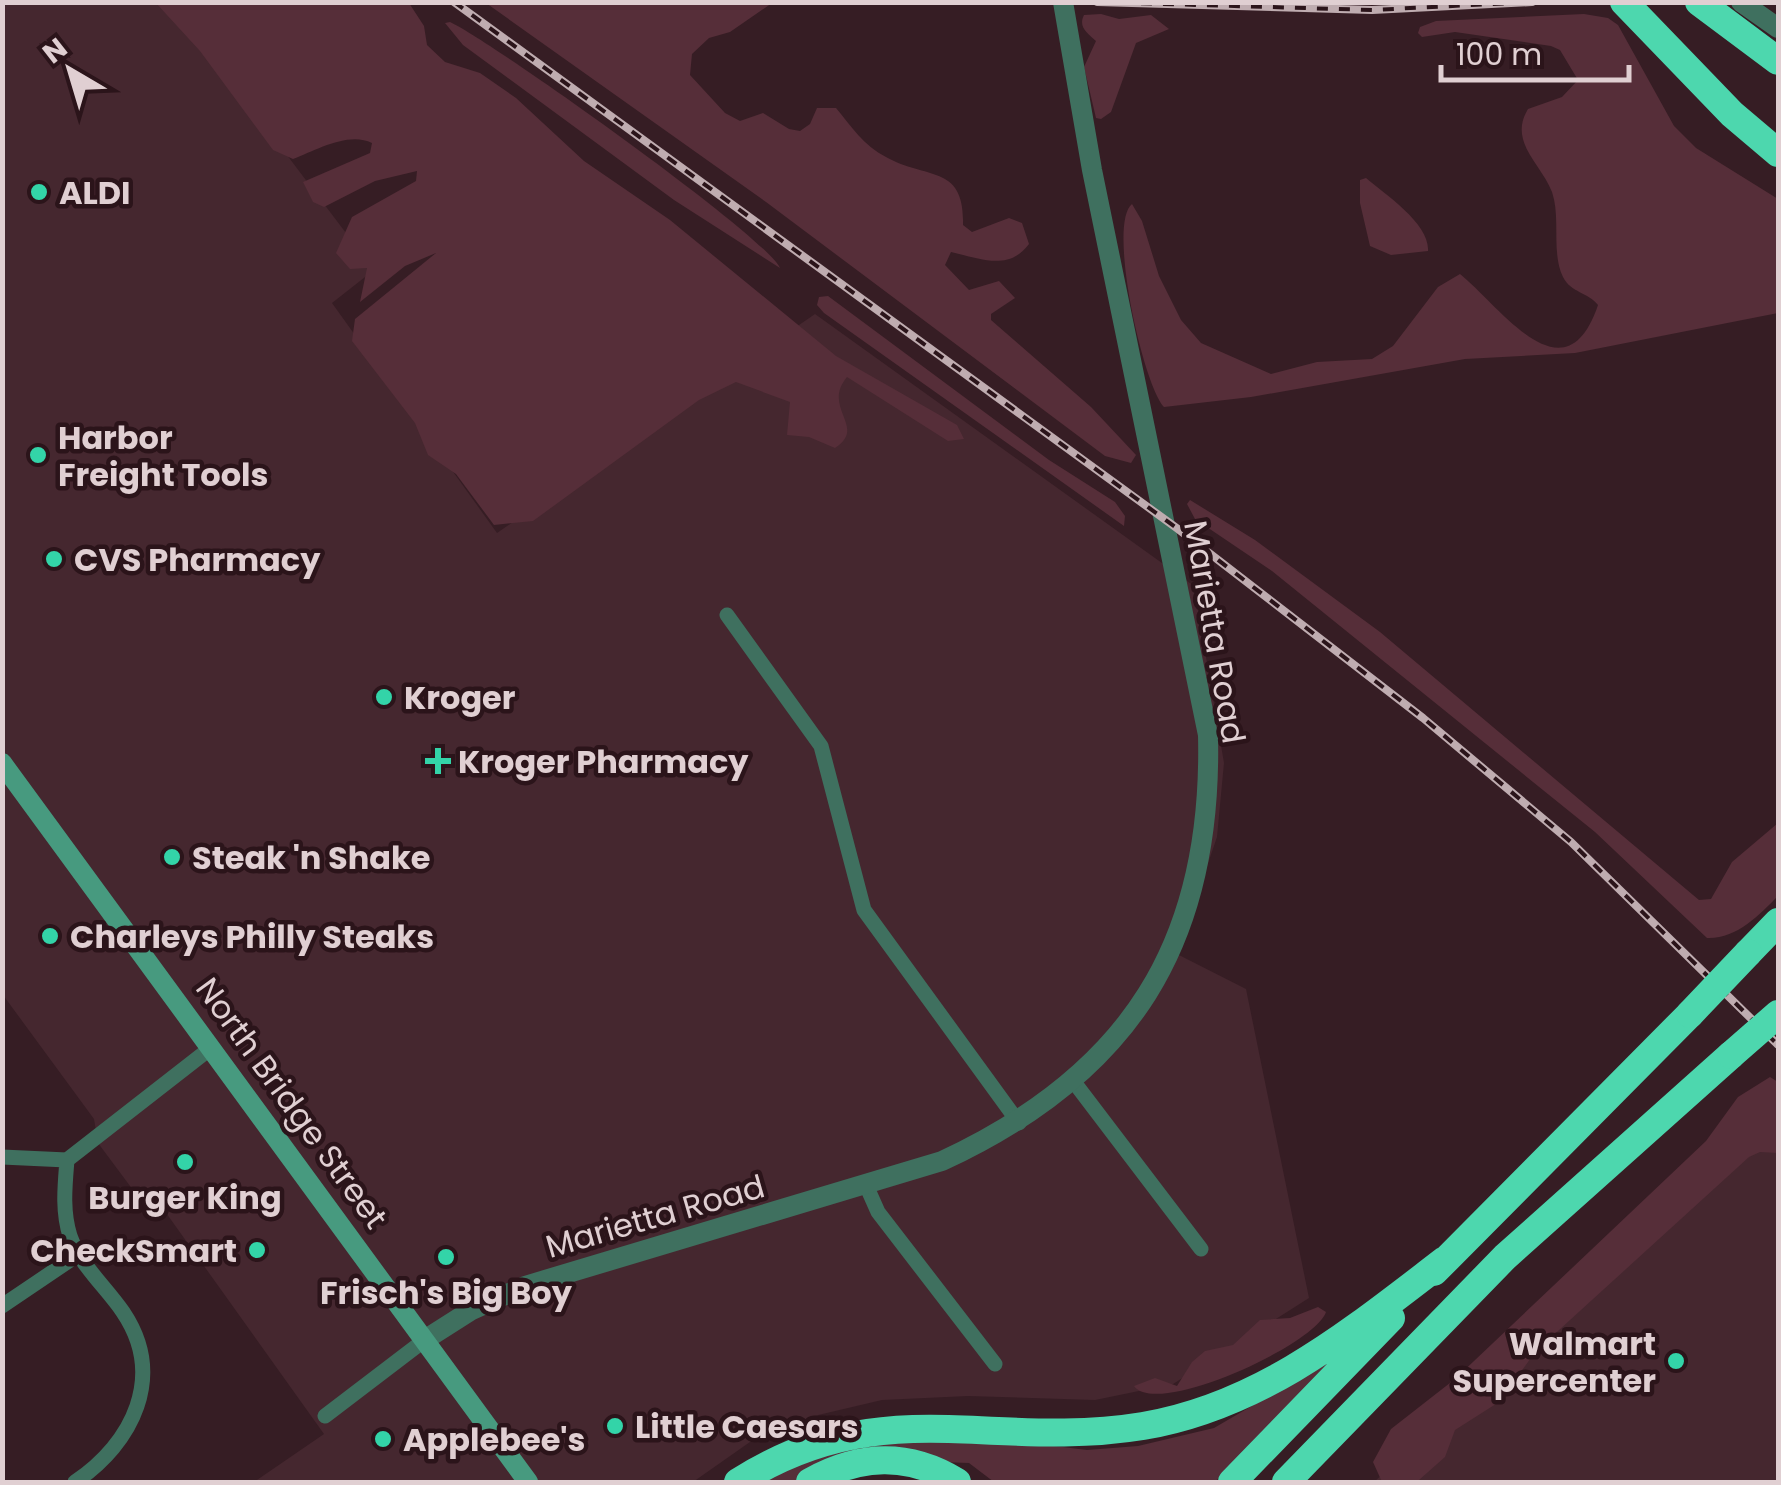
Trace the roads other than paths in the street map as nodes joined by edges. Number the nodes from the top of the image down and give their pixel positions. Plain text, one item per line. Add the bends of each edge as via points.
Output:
1 (1063, 2) edge
2 (1624, 2) edge
3 (1698, 2) edge
4 (1742, 2) edge
5 (1778, 28) edge
6 (1778, 61) edge
7 (1778, 153) edge
8 (728, 615) dead end
9 (2, 762) edge
10 (1778, 922) edge
11 (1778, 1014) edge
12 (212, 1047) junction
13 (1074, 1082) junction
14 (1019, 1122) junction
15 (2, 1158) edge
16 (67, 1160) junction
17 (866, 1185) junction
18 (1201, 1248) dead end
19 (79, 1254) junction
20 (1445, 1260) junction
21 (2, 1306) edge
22 (426, 1340) junction
23 (994, 1364) dead end
24 (325, 1416) dead end
25 (1336, 1432) junction
26 (75, 1482) edge
27 (528, 1482) edge
28 (738, 1482) edge
29 (810, 1482) edge
30 (957, 1482) edge
31 (1232, 1482) edge
32 (1286, 1482) edge
33 (1298, 1482) edge

1 - 13 street, Marietta Road via 1208,736 1209,768 1202,856 1164,964 1130,1021
2 - 7 highway
3 - 6 highway
4 - 5 street
8 - 14 street via 821,746 864,910
9 - 12 main road, North Bridge Street
10 - 20 highway, bridge
11 - 25 highway, bridge via 1505,1257
12 - 16 street
12 - 22 main road, North Bridge Street
13 - 14 street, Marietta Road
13 - 18 street
14 - 17 street, Marietta Road via 942,1162
15 - 16 street
16 - 19 street via 65,1217
17 - 22 street, Marietta Road via 524,1286
17 - 23 street via 878,1212
19 - 21 street
19 - 26 street via 133,1329 144,1366 132,1425
20 - 28 highway via 1288,1375 1200,1412 1103,1432 902,1426 800,1449
20 - 31 highway
22 - 24 street
22 - 27 main road, North Bridge Street
25 - 32 highway
25 - 33 highway
29 - 30 highway via 878,1458 935,1468

